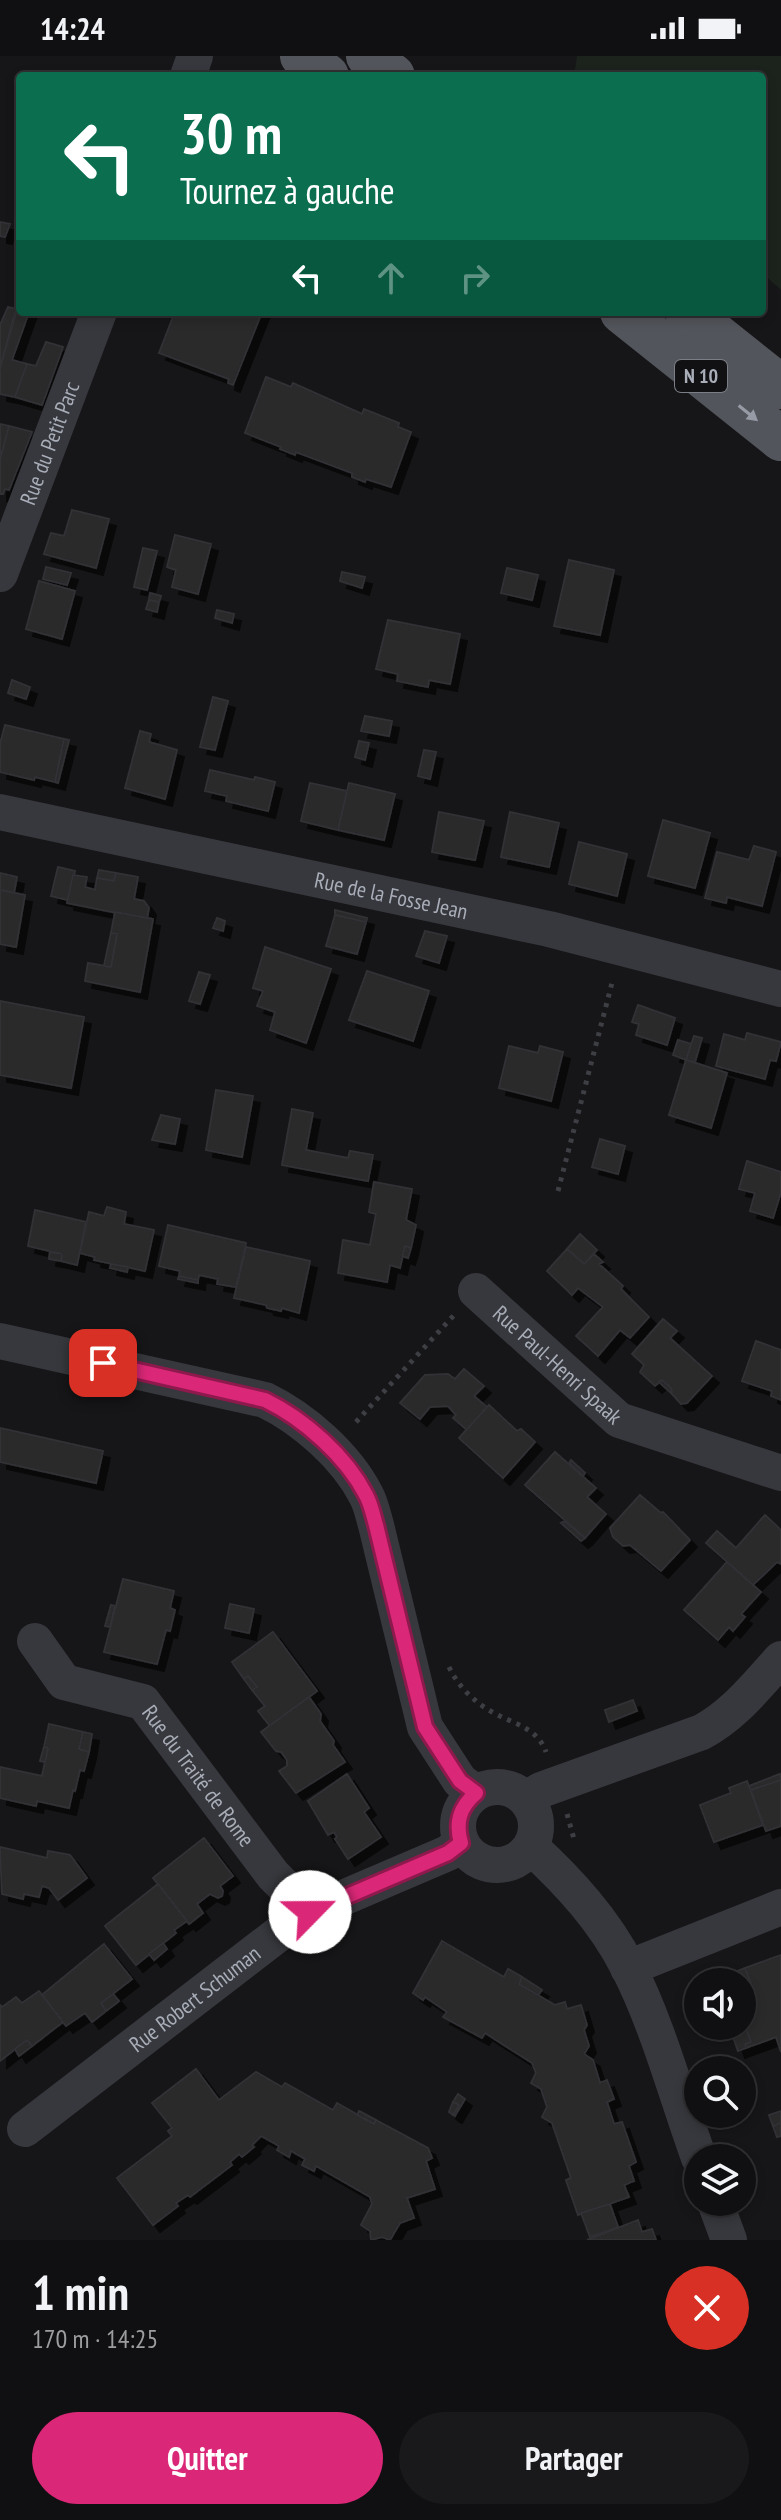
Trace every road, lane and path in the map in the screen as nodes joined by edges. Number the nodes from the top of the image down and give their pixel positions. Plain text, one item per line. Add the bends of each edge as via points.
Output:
1 (302, 56) edge
2 (368, 56) edge
3 (322, 72) edge
4 (388, 72) edge
5 (97, 316) edge
6 (627, 316) edge
7 (692, 316) edge
8 (781, 387) edge
9 (781, 439) edge
10 (0, 574) edge
11 (0, 812) edge
12 (621, 947) junction
13 (781, 989) edge
14 (558, 1191) dead end
15 (476, 1291) joint
16 (0, 1341) edge
17 (364, 1432) dead end
18 (781, 1473) edge
19 (35, 1641) dead end
20 (781, 1659) edge
21 (447, 1663) dead end
22 (548, 1756) dead end
23 (476, 1793) junction
24 (526, 1799) junction
25 (461, 1843) junction
26 (531, 1847) junction
27 (781, 1907) edge
28 (310, 1912) junction
29 (628, 1968) junction
30 (25, 2129) dead end
31 (694, 2144) edge
32 (720, 2216) edge
33 (729, 2240) edge

1 - 3 main road
2 - 4 main road
5 - 10 street, Rue du Petit Parc
6 -> 9 main road, N 10
7 - 8 main road, N 10
11 - 12 street, Rue de la Fosse Jean
12 - 13 street, Rue de la Fosse Jean
12 - 14 path
15 - 17 path via 356,1422
15 - 18 street, Rue Paul-Henri Spaak via 619,1420
16 - 23 street via 265,1400 321,1440 366,1495 425,1727 460,1781
19 - 28 street, Rue du Traité de Rome via 64,1682 143,1702 273,1875
20 - 24 street via 732,1713 702,1732
21 - 22 path via 477,1703 536,1734
23 - 24 street via 502,1787
23 - 25 street via 461,1810
24 - 26 street via 537,1822
25 - 26 street via 489,1865 513,1863
25 - 28 street, Rue Robert Schuman
26 - 29 street via 593,1913
27 - 29 street
28 - 30 street, Rue Robert Schuman
29 - 31 street
32 - 33 street

